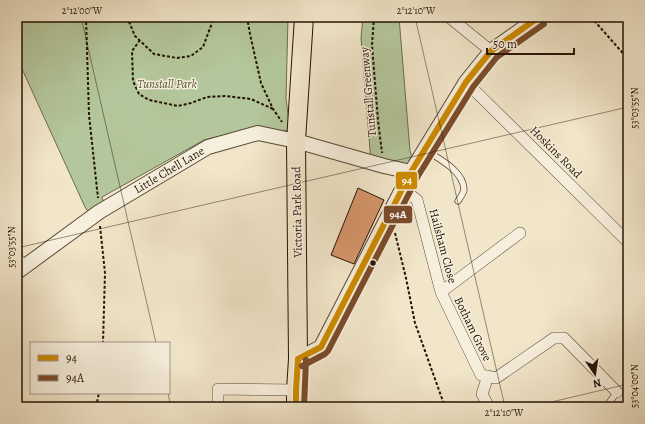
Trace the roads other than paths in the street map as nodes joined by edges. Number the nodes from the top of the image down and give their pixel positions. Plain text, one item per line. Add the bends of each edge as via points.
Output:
1 (304, 17) edge
2 (449, 17) edge
3 (539, 17) edge
4 (491, 51) junction
5 (466, 82) junction
6 (296, 141) junction
7 (425, 149) junction
8 (411, 172) junction
9 (403, 189) junction
10 (458, 202) dead end
11 (520, 233) dead end
12 (628, 242) edge
13 (19, 265) edge
14 (441, 292) junction
15 (298, 359) junction
16 (488, 376) junction
17 (617, 392) joint
18 (296, 399) edge
19 (218, 407) edge
20 (488, 407) edge
21 (606, 407) edge

1 - 6 main road, Victoria Park Road
2 - 4 street
3 - 4 street
4 - 5 street
5 - 7 street
5 - 12 street, Hoskins Road
6 - 8 street, Little Chell Lane
6 - 13 street, Little Chell Lane via 258,133 208,146 99,212
6 - 15 main road, Victoria Park Road
7 - 8 street
7 - 10 lane via 453,169 461,179 464,192
8 - 9 street
9 - 14 street, Hailsham Close via 417,200
9 - 15 street via 321,347
11 - 14 street, Hailsham Close
14 - 16 street, Botham Grove via 481,375
15 - 18 main road, Victoria Park Road
16 - 17 street, Botham Grove via 496,378 554,338 564,338
16 - 20 street via 482,394
17 - 21 lane
18 - 19 street via 218,389

